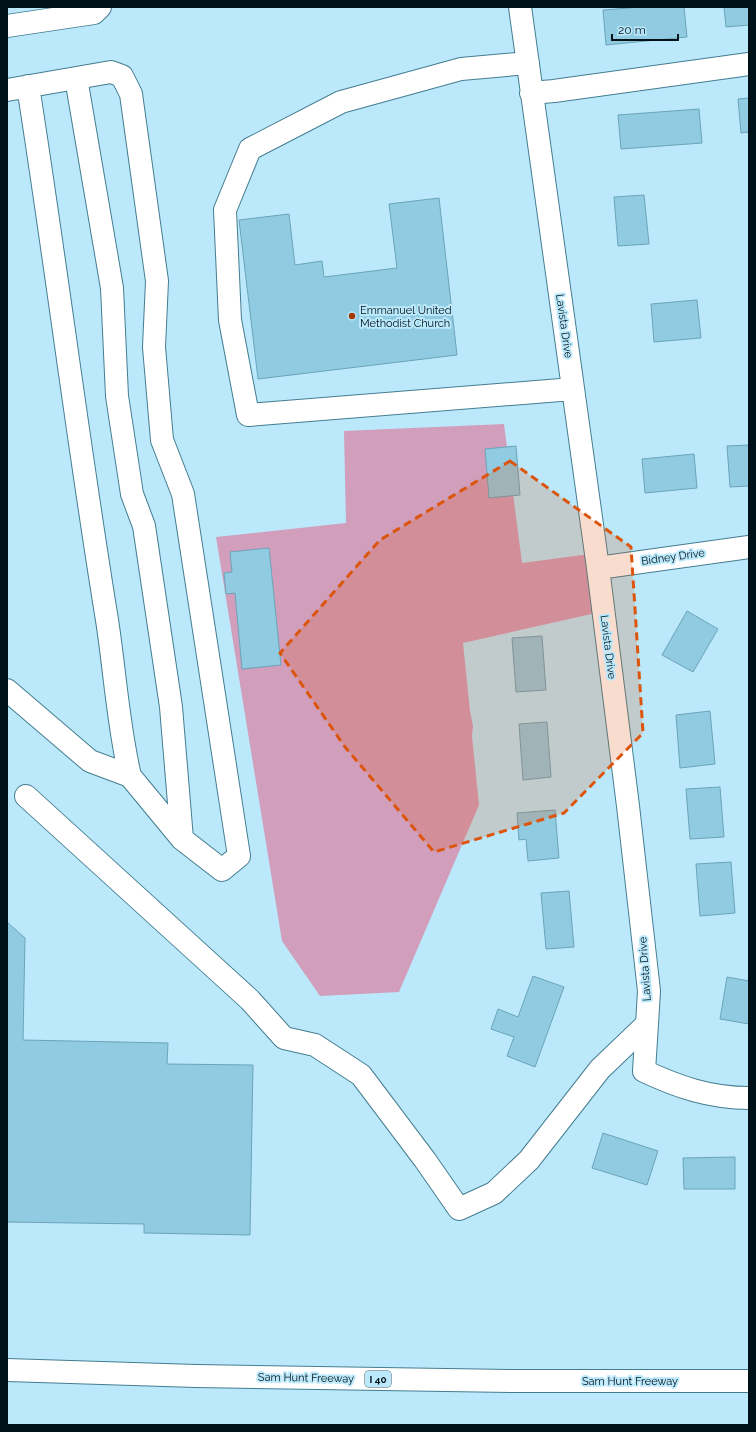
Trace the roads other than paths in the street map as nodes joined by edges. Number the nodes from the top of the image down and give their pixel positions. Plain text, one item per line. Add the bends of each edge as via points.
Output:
1 (100, 7) edge
2 (520, 7) edge
3 (7, 26) edge
4 (528, 63) junction
5 (749, 64) edge
6 (76, 78) junction
7 (17, 88) edge
8 (532, 92) junction
9 (573, 389) junction
10 (749, 547) edge
11 (598, 568) junction
12 (7, 690) edge
13 (130, 776) junction
14 (26, 796) dead end
15 (182, 839) junction
16 (647, 1024) junction
17 (749, 1098) edge
18 (7, 1370) edge
19 (749, 1381) edge

1 - 3 main road via 94,13
2 - 4 main road, Lavista Drive
4 - 8 main road, Lavista Drive
4 - 9 main road via 461,69 341,102 250,149 225,210 230,320 248,415
5 - 8 main road
6 - 7 main road
6 - 15 main road via 112,288 117,396 132,494 144,526 171,707
6 - 15 main road via 111,72 122,76 131,94 157,281 154,347 162,440 184,494 239,856 222,870
7 - 13 main road via 46,200 112,650 124,750
8 - 9 main road, Lavista Drive
9 - 11 main road, Lavista Drive
10 - 11 main road, Bidney Drive
11 - 16 main road, Lavista Drive via 649,991
12 - 13 main road via 90,761
13 - 15 main road
14 - 16 main road via 250,1000 284,1038 315,1045 361,1075 425,1160 458,1209 494,1194 529,1160 600,1069
16 - 17 main road, Lavista Drive via 644,1071 674,1085 706,1094
18 - 19 main road, Sam Hunt Freeway / I 40 via 499,1381

